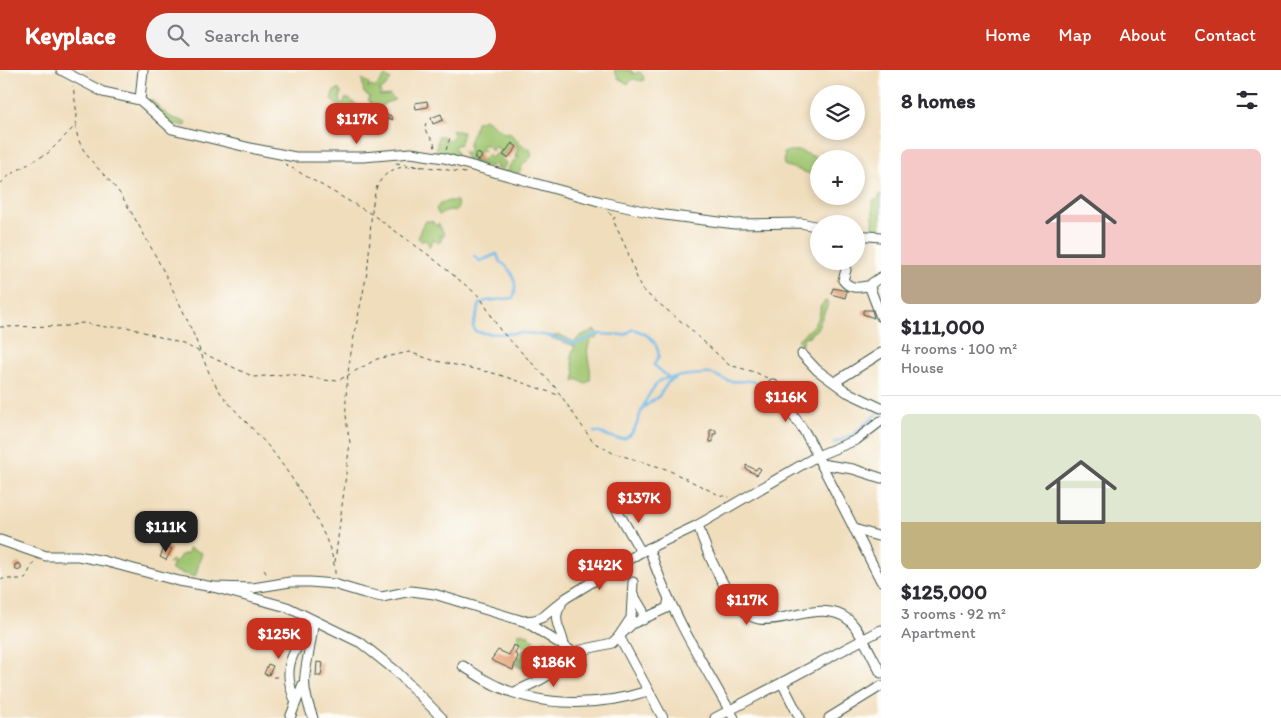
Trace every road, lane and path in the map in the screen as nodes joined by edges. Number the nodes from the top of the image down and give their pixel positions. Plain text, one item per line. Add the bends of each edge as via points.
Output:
1 (61, 70) edge
2 (143, 70) edge
3 (71, 76) junction
4 (140, 100) junction
5 (426, 123) dead end
6 (76, 125) junction
7 (450, 138) dead end
8 (442, 158) junction
9 (279, 161) dead end
10 (468, 174) dead end
11 (0, 184) edge
12 (603, 209) dead end
13 (374, 215) junction
14 (810, 225) edge
15 (865, 236) edge
16 (881, 237) edge
17 (846, 270) dead end
18 (881, 277) edge
19 (869, 284) junction
20 (881, 317) edge
21 (0, 327) edge
22 (881, 353) edge
23 (203, 354) junction
24 (802, 354) dead end
25 (349, 373) junction
26 (835, 382) junction
27 (773, 384) joint
28 (562, 397) junction
29 (881, 408) edge
30 (881, 421) edge
31 (819, 460) junction
32 (881, 478) edge
33 (744, 498) junction
34 (616, 508) dead end
35 (698, 525) junction
36 (854, 529) junction
37 (881, 537) edge
38 (0, 540) edge
39 (645, 550) junction
40 (46, 556) junction
41 (335, 562) junction
42 (0, 579) edge
43 (881, 581) edge
44 (633, 582) dead end
45 (334, 584) junction
46 (213, 587) junction
47 (633, 594) junction
48 (566, 598) junction
49 (669, 599) junction
50 (643, 615) junction
51 (523, 621) junction
52 (313, 623) junction
53 (881, 630) edge
54 (619, 636) junction
55 (862, 640) junction
56 (569, 650) junction
57 (583, 662) dead end
58 (463, 666) dead end
59 (881, 673) edge
60 (304, 676) junction
61 (782, 683) junction
62 (881, 686) edge
63 (648, 691) junction
64 (514, 692) junction
65 (296, 702) junction
66 (731, 714) edge
67 (290, 718) edge
68 (314, 718) edge
69 (442, 718) edge
70 (663, 718) edge
71 (715, 718) edge
72 (800, 718) edge
73 (829, 718) edge

1 - 3 street
2 - 4 street
3 - 4 street via 104,92
3 - 6 path
4 - 8 street via 172,129 279,154 295,157 401,153
5 - 8 path via 426,134 434,142 436,154
6 - 11 path via 48,153
6 - 23 path via 80,144 123,197
7 - 8 path
8 - 14 street via 657,214 735,224
9 - 13 path
10 - 13 path via 425,167 392,171 382,178 377,187
12 - 27 path via 615,216 613,220 641,289 729,365 755,372
13 - 25 path
13 - 28 path via 480,296 500,330
15 - 16 street
17 - 19 street via 843,280 847,285
18 - 19 street
19 - 20 street
21 - 23 path via 82,324 127,327 183,344
22 - 26 street
23 - 25 path via 254,377 289,374 331,381
23 - 41 path via 222,395 279,460 310,508
24 - 26 street
25 - 28 path via 377,359 404,351 497,374
25 - 41 path via 346,426 350,442
26 - 29 street
27 - 31 street via 810,438
28 - 33 path via 593,442 600,447 666,469 719,494
30 - 31 street via 856,440
31 - 32 street
31 - 33 street
31 - 36 street
33 - 35 street
34 - 39 street
35 - 39 street
35 - 55 street via 705,547 726,586 744,610 757,619 812,612 832,614 849,620
36 - 37 street
36 - 43 street
38 - 40 street
39 - 48 street
39 - 49 street
40 - 42 path via 33,562 25,579
40 - 46 street via 78,556
41 - 45 path
44 - 47 street
45 - 46 street via 290,582 253,588
45 - 51 street via 382,597 411,591 434,594
46 - 52 street via 286,607
47 - 50 street
47 - 54 street via 631,618
48 - 51 street via 544,617
48 - 56 street via 556,618
49 - 50 street via 667,608
49 - 66 street
50 - 54 street
51 - 56 street
52 - 60 street
52 - 65 street via 290,663 288,684
52 - 69 street via 361,643 396,671
53 - 55 street
54 - 56 street via 612,643
54 - 63 street
55 - 59 street
55 - 61 street
56 - 57 street
56 - 64 street via 555,671
58 - 64 street
60 - 65 street
60 - 68 street
61 - 66 street
61 - 72 street
62 - 73 street
63 - 64 street via 595,703
63 - 70 street
65 - 67 street
66 - 71 street

